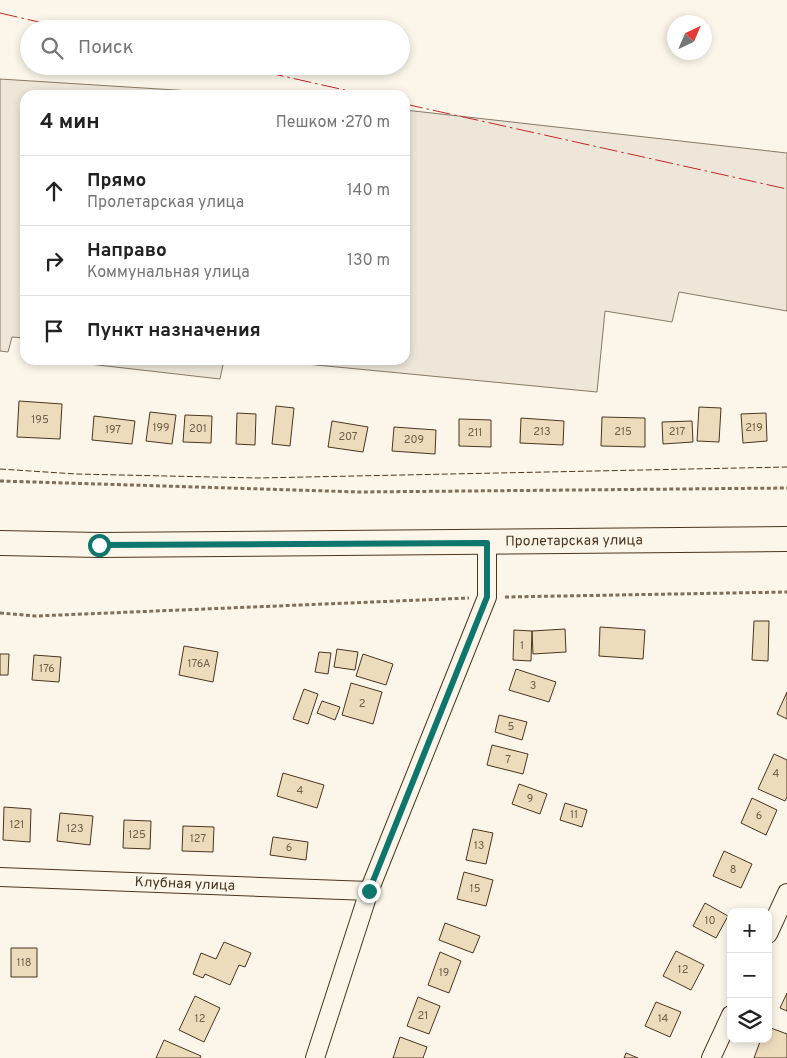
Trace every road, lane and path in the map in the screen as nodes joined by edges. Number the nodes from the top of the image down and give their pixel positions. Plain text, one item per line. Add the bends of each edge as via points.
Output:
1 (0, 481) edge
2 (787, 488) edge
3 (787, 538) edge
4 (0, 543) edge
5 (487, 543) junction
6 (787, 592) edge
7 (487, 597) junction
8 (0, 613) edge
9 (0, 877) edge
10 (369, 891) junction
11 (787, 893) edge
12 (772, 925) edge
13 (727, 1024) edge
14 (315, 1058) edge
15 (711, 1058) edge

1 - 2 path via 360,492
3 - 5 main road, Пролетарская улица
4 - 5 main road, Пролетарская улица
5 - 7 street
6 - 7 path
7 - 8 path via 36,616
7 - 10 street
9 - 10 street, Клубная улица
10 - 14 street
11 - 12 street
13 - 15 street

